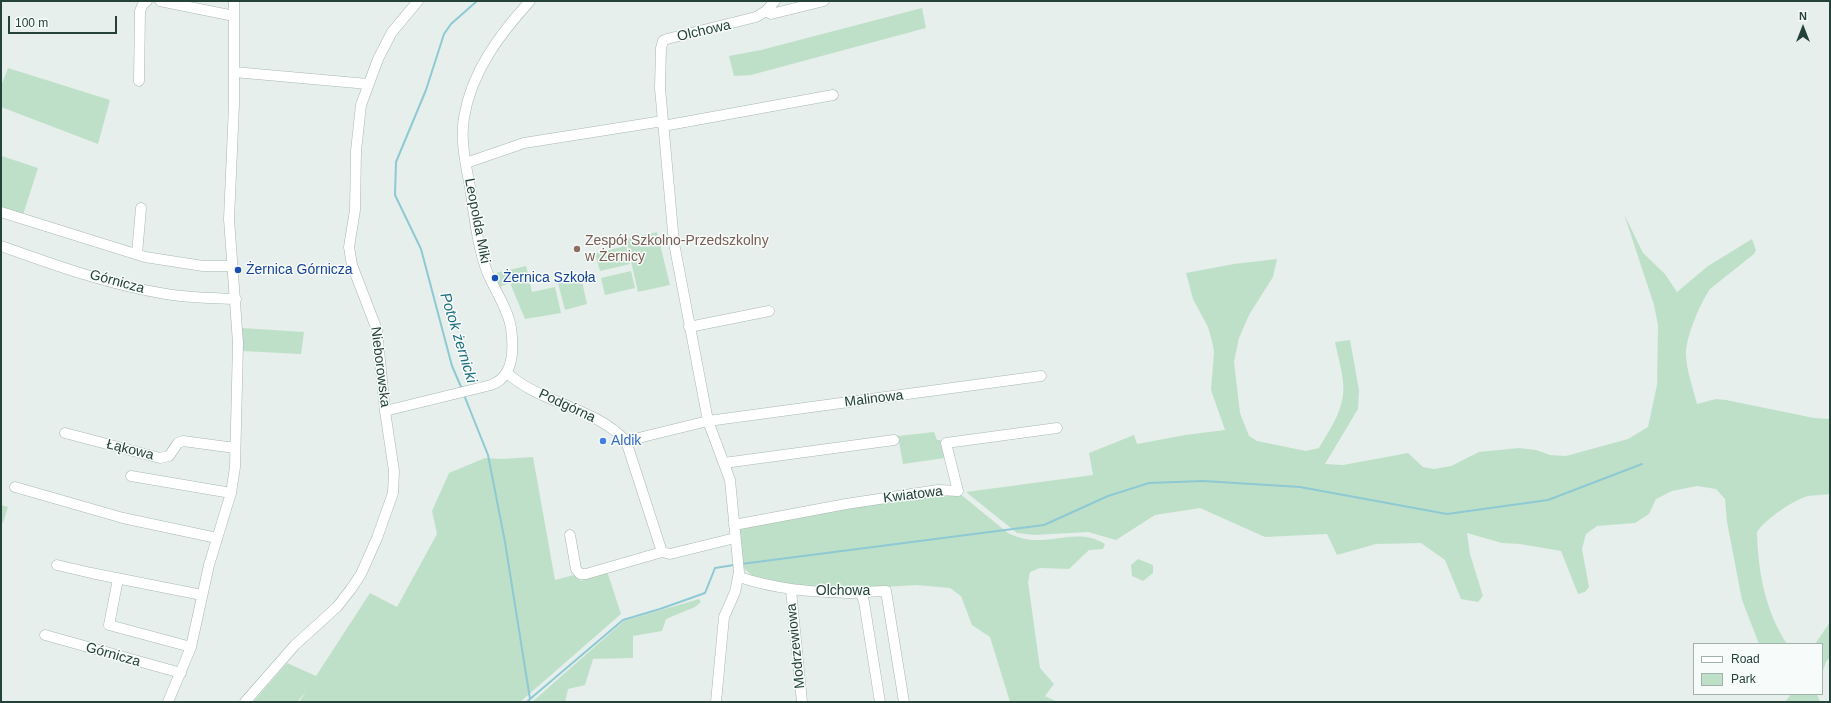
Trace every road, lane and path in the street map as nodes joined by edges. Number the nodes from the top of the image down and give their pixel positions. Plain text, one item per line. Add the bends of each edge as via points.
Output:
1 (147, 1) edge
2 (160, 1) edge
3 (234, 1) edge
4 (418, 1) edge
5 (530, 1) edge
6 (775, 1) edge
7 (824, 1) edge
8 (766, 11) junction
9 (234, 16) junction
10 (234, 72) junction
11 (139, 81) dead end
12 (368, 84) junction
13 (832, 94) dead end
14 (663, 123) junction
15 (466, 163) junction
16 (141, 208) dead end
17 (1, 212) edge
18 (1, 246) edge
19 (138, 254) junction
20 (232, 266) junction
21 (236, 299) junction
22 (769, 311) dead end
23 (689, 327) junction
24 (507, 374) junction
25 (1041, 376) dead end
26 (385, 411) junction
27 (708, 422) junction
28 (1057, 428) dead end
29 (65, 433) dead end
30 (894, 440) dead end
31 (626, 441) junction
32 (235, 448) junction
33 (724, 463) junction
34 (131, 476) dead end
35 (15, 487) dead end
36 (231, 493) junction
37 (734, 525) junction
38 (570, 535) dead end
39 (217, 538) junction
40 (735, 538) junction
41 (662, 552) junction
42 (57, 565) dead end
43 (738, 568) junction
44 (118, 579) junction
45 (791, 590) junction
46 (861, 593) junction
47 (202, 595) junction
48 (45, 635) dead end
49 (191, 647) junction
50 (181, 673) junction
51 (168, 702) edge
52 (245, 702) edge
53 (716, 702) edge
54 (802, 702) edge
55 (880, 702) edge
56 (904, 702) edge

1 - 11 street via 140,11
2 - 9 street
3 - 9 street
4 - 12 street, Nieborowska via 392,32
5 - 15 street, Leopolda Miki via 497,40 476,80 464,118
6 - 8 street, Olchowa
7 - 8 street via 771,14
8 - 14 street, Olchowa via 745,21 663,41 660,76
9 - 10 street
10 - 12 street
10 - 20 street via 229,219
12 - 26 street, Nieborowska via 360,105 358,122 356,206 349,251 377,330
13 - 14 street
14 - 15 street via 524,143
14 - 23 street, Olchowa via 674,243
15 - 24 street, Leopolda Miki via 482,256 510,324 511,358
16 - 19 street
17 - 19 street
18 - 21 street, Górnicza via 131,287 198,298
19 - 20 street via 176,263
20 - 21 street
21 - 32 street via 238,350
22 - 23 street
23 - 27 street, Olchowa
24 - 26 street via 497,383
24 - 31 street, Podgórna via 521,385 608,425
25 - 27 street, Malinowa
26 - 52 street, Nieborowska via 394,472 393,493 383,524 361,574 337,607 295,645
27 - 31 street
27 - 33 street, Olchowa
28 - 37 street, Kwiatowa via 946,443 958,491 938,490
29 - 32 street, Łąkowa via 160,458 169,456 183,441
30 - 33 street
31 - 41 street
32 - 36 street
33 - 37 street, Olchowa via 731,487
34 - 36 street
35 - 39 street via 123,518
36 - 39 street
37 - 40 street, Olchowa
38 - 41 street via 576,570 580,574
39 - 47 street
40 - 41 street via 670,554
40 - 43 street, Olchowa
42 - 44 street
43 - 45 street, Olchowa via 765,585
43 - 53 street, Olchowa via 735,592 724,617
44 - 47 street
44 - 49 street, Górnicza via 109,625
45 - 46 street, Olchowa
45 - 54 street, Modrzewiowa
46 - 55 street
46 - 56 street, Olchowa via 886,591
47 - 49 street
48 - 50 street, Górnicza
49 - 50 street
50 - 51 street

